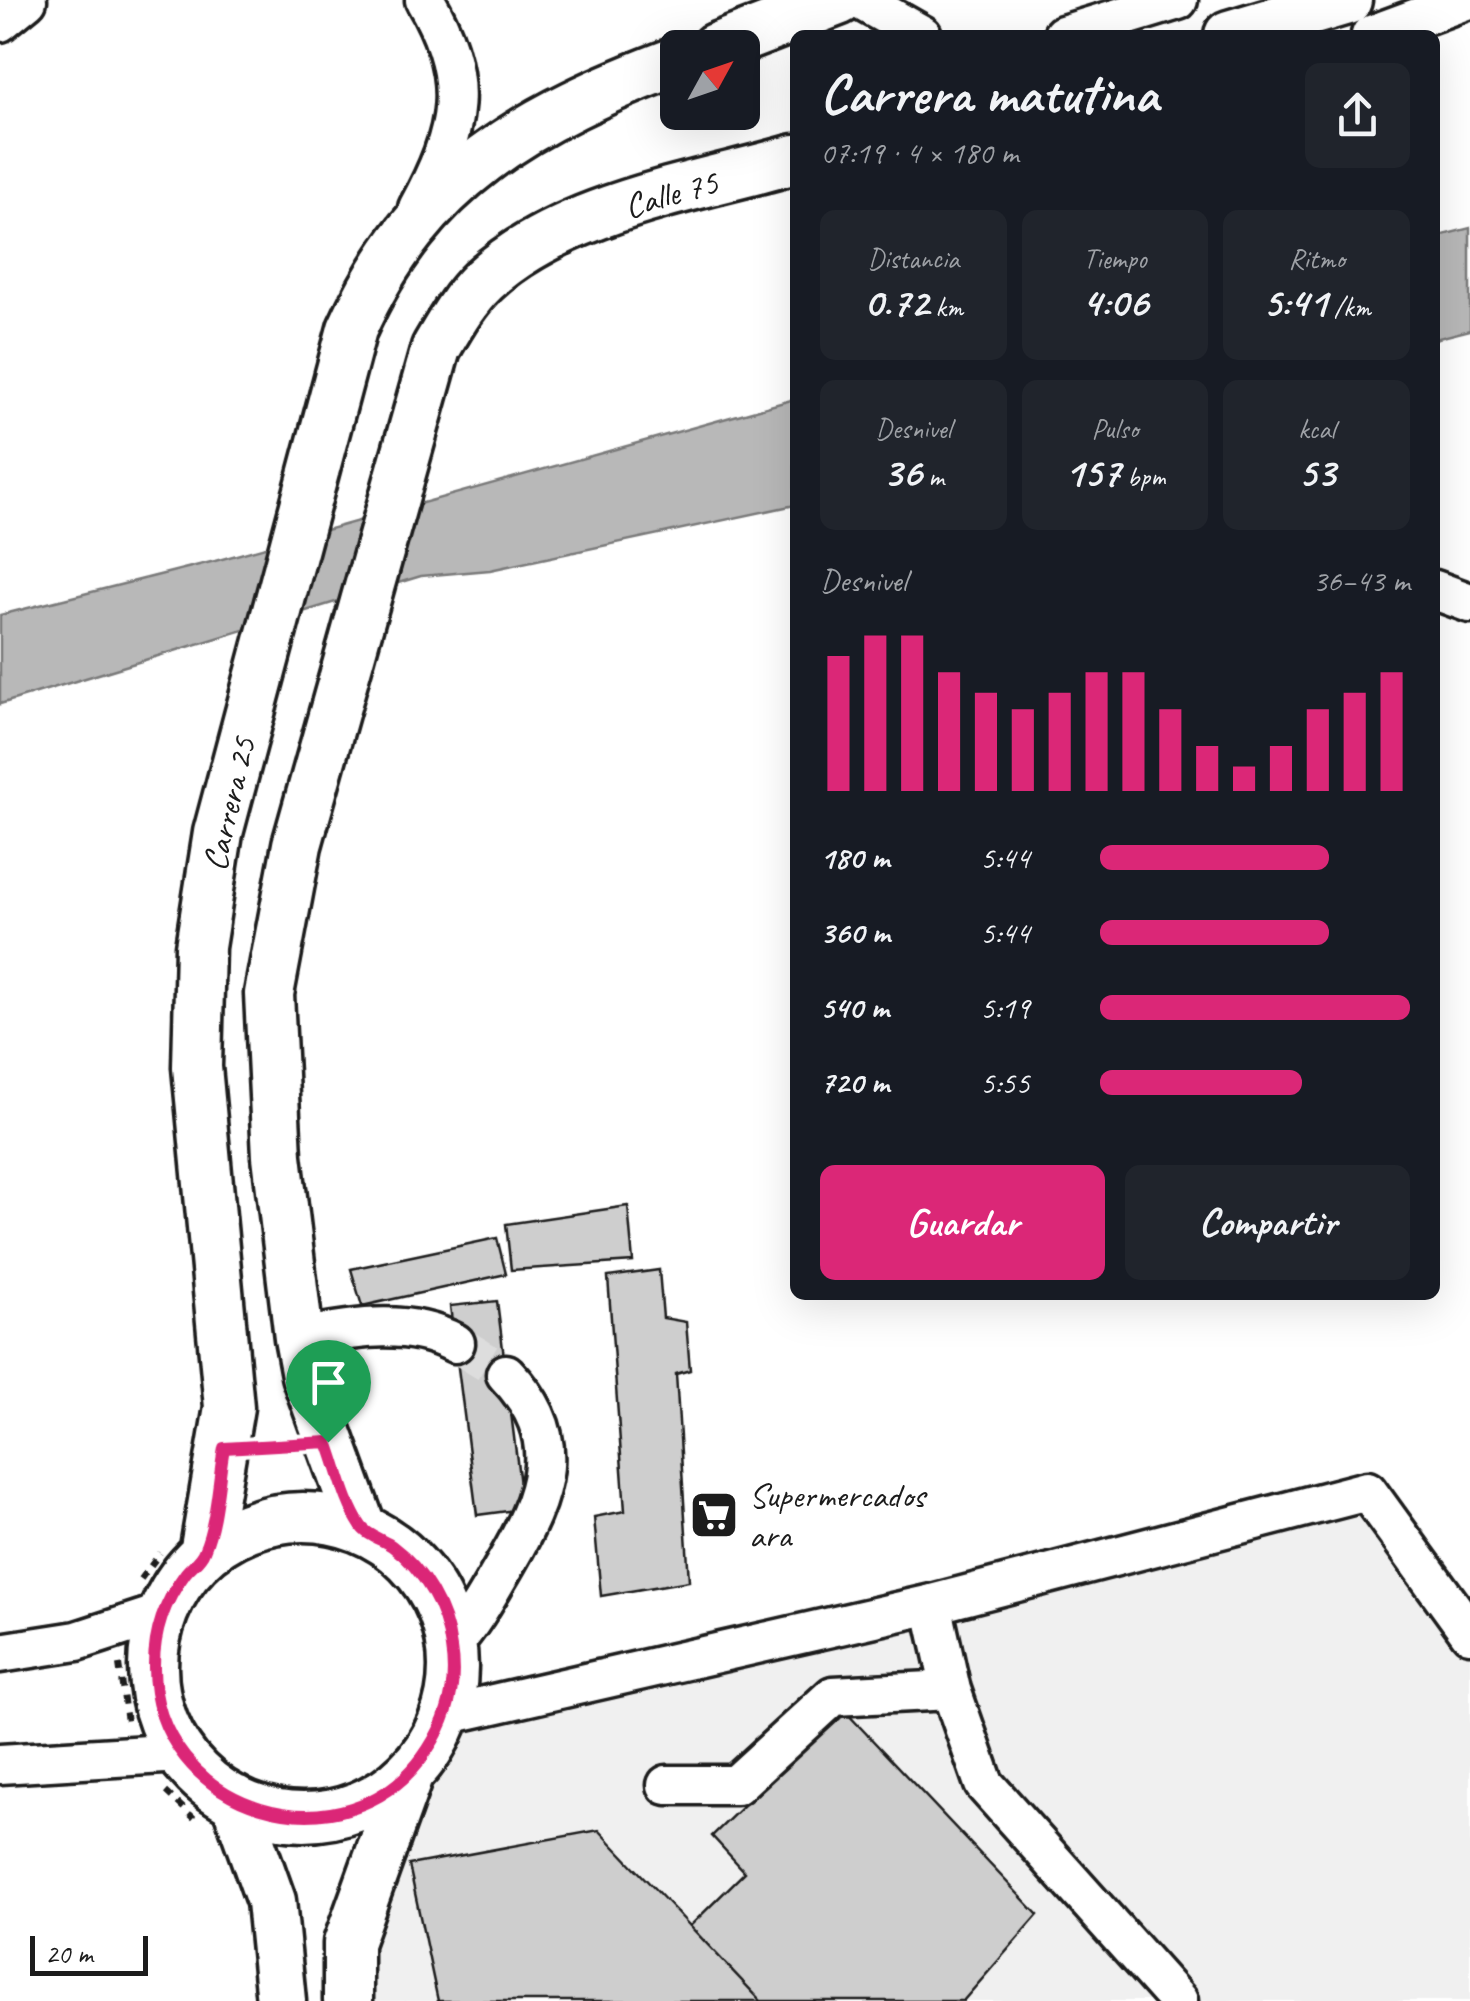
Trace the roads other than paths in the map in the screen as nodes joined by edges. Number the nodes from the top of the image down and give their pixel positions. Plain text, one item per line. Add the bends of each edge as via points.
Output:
1 (27, 0) edge
2 (424, 0) edge
3 (840, 0) edge
4 (860, 0) edge
5 (1178, 0) edge
6 (1347, 0) edge
7 (1466, 0) edge
8 (909, 17) edge
9 (0, 22) edge
10 (1079, 30) edge
11 (1246, 30) edge
12 (1385, 30) edge
13 (760, 31) edge
14 (660, 68) edge
15 (790, 161) edge
16 (399, 243) junction
17 (1440, 592) edge
18 (1470, 602) edge
19 (299, 1338) junction
20 (455, 1343) tunnel mouth
21 (506, 1374) tunnel mouth
22 (362, 1529) junction
23 (204, 1554) junction
24 (932, 1604) junction
25 (163, 1613) junction
26 (1470, 1633) edge
27 (451, 1646) junction
28 (0, 1653) edge
29 (951, 1690) junction
30 (445, 1715) junction
31 (181, 1753) junction
32 (0, 1764) edge
33 (408, 1776) junction
34 (667, 1784) dead end
35 (235, 1800) junction
36 (281, 2001) edge
37 (348, 2001) edge
38 (1178, 2001) edge

1 - 9 street
2 - 16 street via 445,35 456,96 447,156
3 - 13 main road
4 - 8 street
5 - 10 street
6 - 11 main road
7 - 12 street
14 - 16 main road, Carrera 25 via 586,95 522,131 471,166
15 - 19 main road, Calle 75 via 548,234 485,279 436,348 298,845 270,994 276,1156
16 - 23 main road, Carrera 25 via 352,328 218,833 200,947 197,1067 229,1406
17 - 18 street
19 - 20 street via 372,1325
19 - 22 main road
21 - 27 street via 542,1435 540,1500 528,1531
22 - 23 main road, Carrera 25 via 313,1517 279,1519 246,1527
22 - 27 main road, Carrera 25 via 422,1576
23 - 25 main road, Carrera 25
24 - 26 street via 1366,1491
24 - 29 street
24 - 30 street
25 - 28 street via 77,1640
25 - 31 main road, Carrera 25 via 154,1685
27 - 30 main road, Carrera 25
29 - 34 street via 834,1696 736,1785
29 - 38 street via 984,1784
30 - 33 main road, Carrera 25
31 - 32 street
31 - 35 main road, Carrera 25
33 - 35 main road, Carrera 25 via 361,1806 326,1815 288,1816
33 - 37 main road, Carrera 25 via 348,1944
35 - 36 main road via 270,1901

